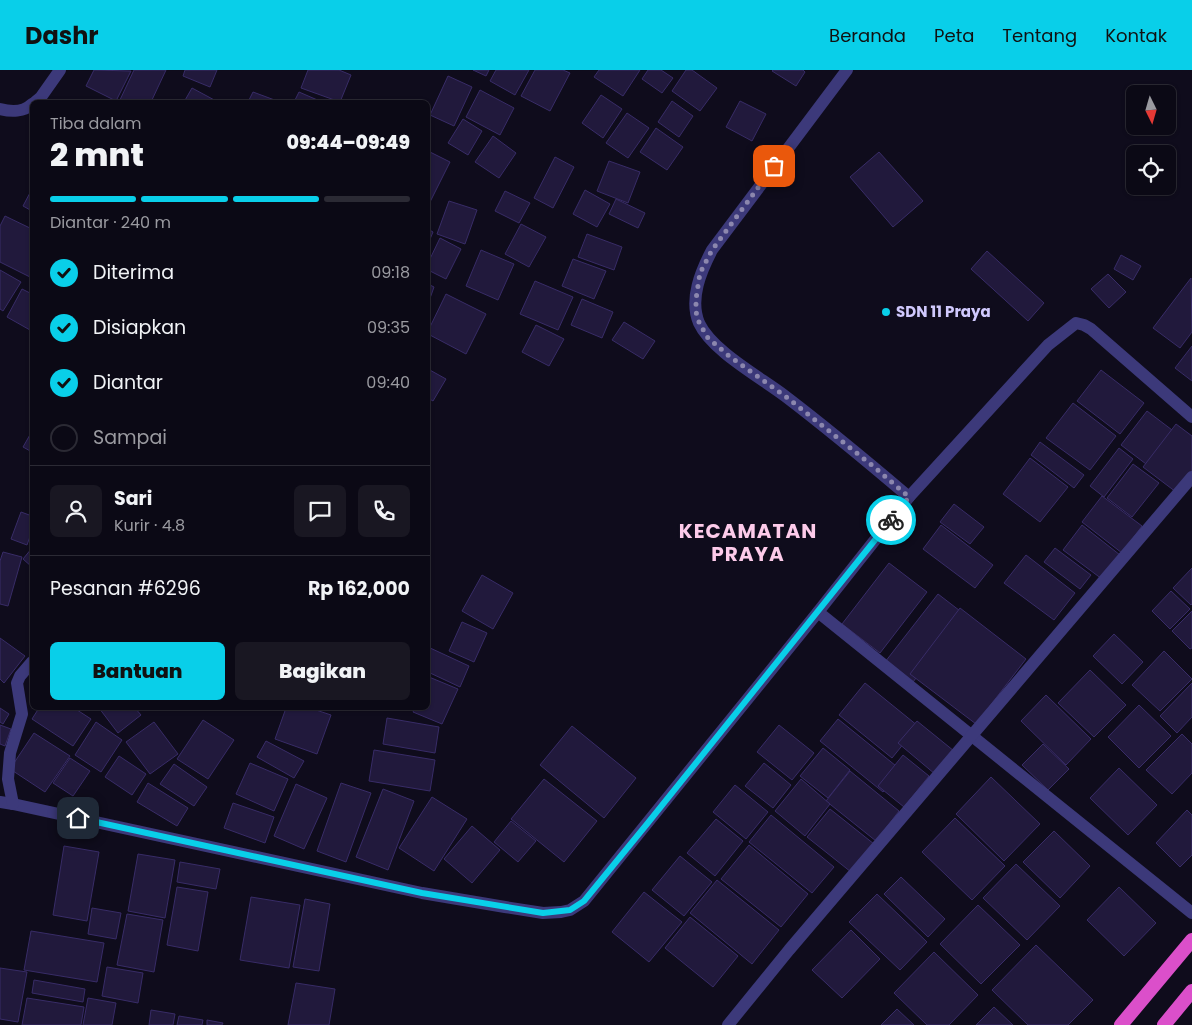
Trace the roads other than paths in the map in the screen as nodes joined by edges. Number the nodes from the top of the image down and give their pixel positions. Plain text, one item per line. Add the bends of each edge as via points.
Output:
1 (60, 70) edge
2 (846, 70) edge
3 (38, 100) edge
4 (30, 106) edge
5 (0, 109) edge
6 (1192, 417) edge
7 (1192, 477) edge
8 (909, 497) junction
9 (818, 612) junction
10 (30, 664) edge
11 (972, 736) junction
12 (6, 803) edge
13 (1192, 913) edge
14 (1192, 940) edge
15 (1192, 991) edge
16 (728, 1025) edge
17 (1121, 1025) edge
18 (1164, 1025) edge

1 - 3 street
2 - 8 street via 712,250 700,273 696,312 707,337
4 - 5 street via 9,111
6 - 8 street via 1090,329 1076,323 1048,345
7 - 11 street
8 - 9 street
9 - 11 street
9 - 12 street via 584,901 570,910 543,913 422,893
10 - 12 street via 17,683 22,714 10,753
11 - 13 street
11 - 16 street
14 - 17 highway
15 - 18 highway

